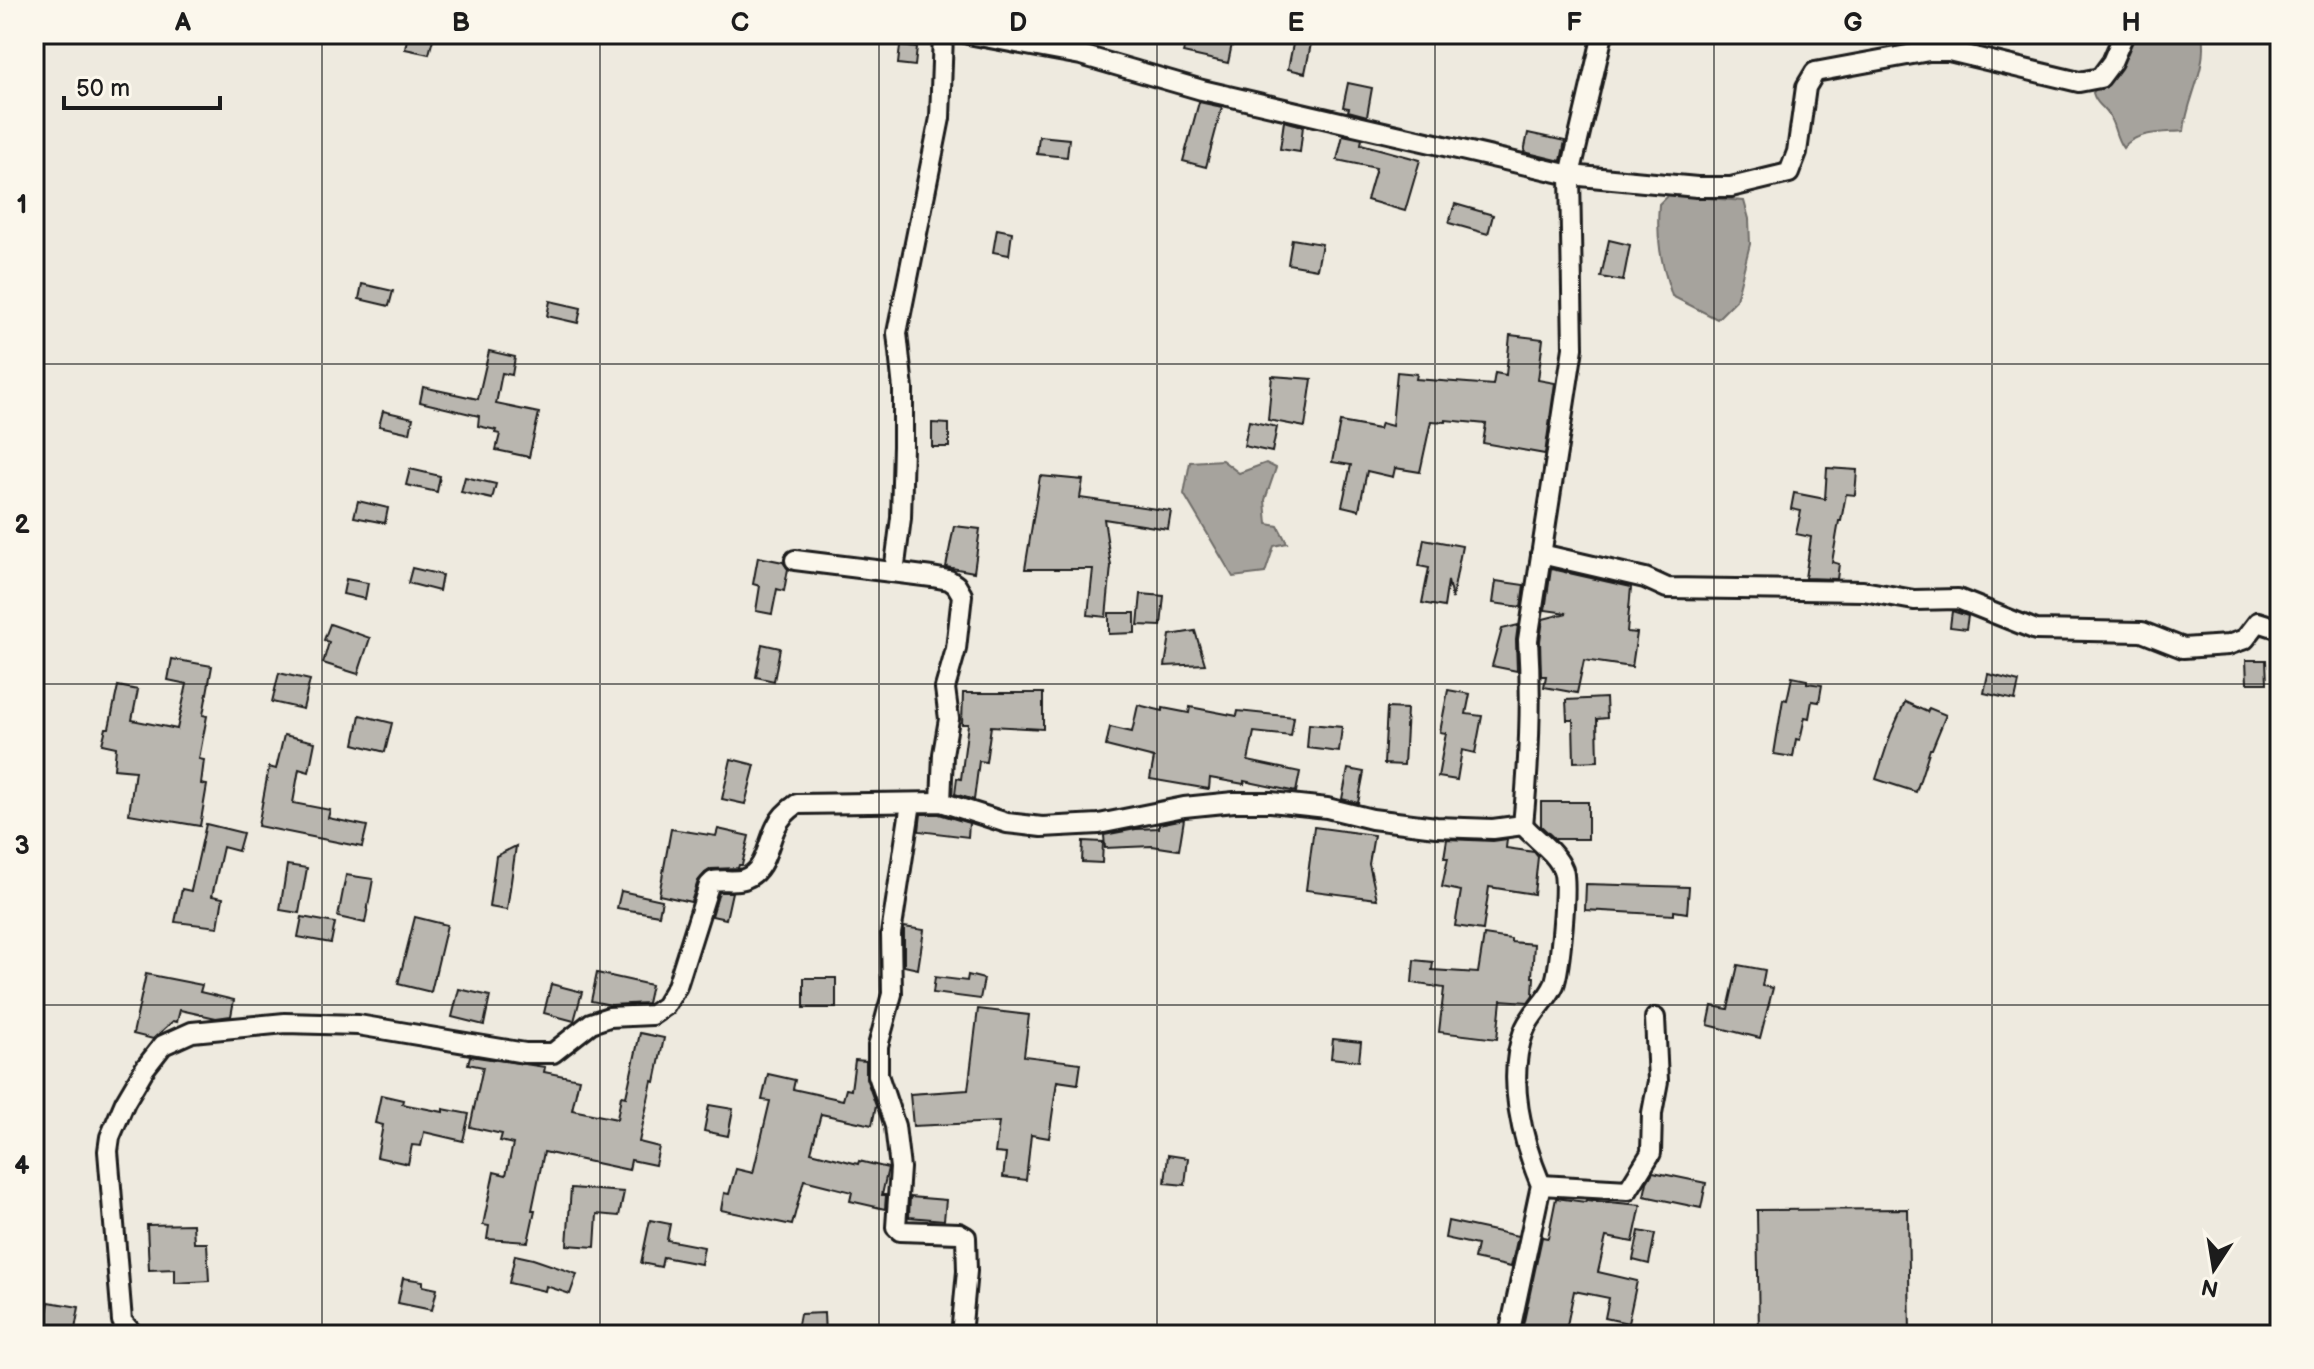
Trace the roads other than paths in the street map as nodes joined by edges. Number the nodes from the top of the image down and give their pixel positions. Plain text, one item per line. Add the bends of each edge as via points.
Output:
1 (943, 34) edge
2 (968, 34) edge
3 (1603, 34) edge
4 (2124, 34) edge
5 (1570, 175) junction
6 (1541, 554) junction
7 (795, 560) dead end
8 (894, 572) junction
9 (2280, 629) edge
10 (941, 802) junction
11 (911, 803) junction
12 (1523, 825) junction
13 (1655, 1018) dead end
14 (1541, 1185) junction
15 (134, 1335) edge
16 (961, 1335) edge
17 (1509, 1335) edge

1 - 8 street via 940,118 897,333 903,432
2 - 5 street via 1081,55 1202,90
3 - 5 street
4 - 5 street via 2100,78 2079,82 1949,51 1815,72 1806,87 1789,173 1731,187
5 - 6 street via 1573,348
6 - 9 street via 1667,588 1863,591 1914,600 1958,599 2036,630 2142,632 2183,648 2228,645 2245,639 2258,622
6 - 12 street via 1528,640 1530,749
7 - 8 street
8 - 10 street via 949,580 962,595 945,688 949,719
10 - 11 street
10 - 12 street via 1007,823 1042,827 1099,824 1234,802 1327,808 1436,827
11 - 15 street via 797,804 784,813 752,875 709,885 677,986 665,1006 652,1015 591,1023 553,1053 358,1025 285,1023 192,1032 163,1045 125,1102 108,1151 122,1321
11 - 16 street via 891,934 892,994 878,1046 878,1075 895,1126 900,1168 896,1227 966,1237
12 - 14 street via 1564,872 1555,984 1524,1029 1517,1059 1519,1120
13 - 14 street via 1658,1081 1651,1153 1628,1190
14 - 17 street

